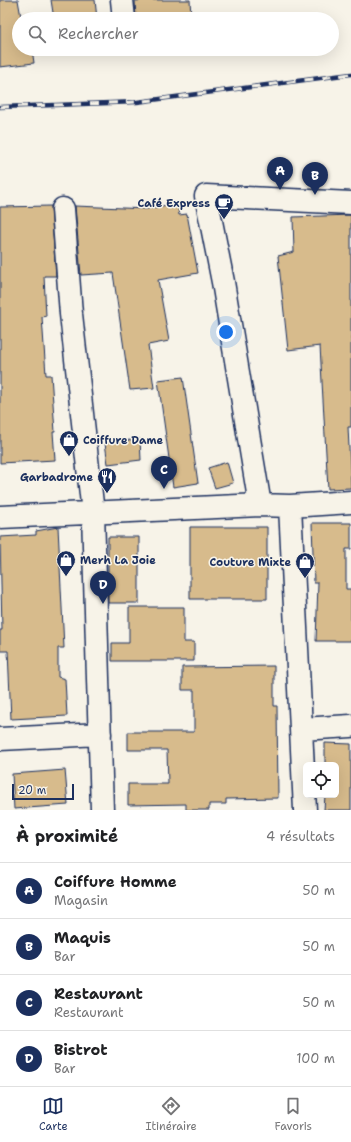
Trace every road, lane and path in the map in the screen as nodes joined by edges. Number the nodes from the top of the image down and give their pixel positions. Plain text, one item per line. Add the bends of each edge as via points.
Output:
1 (122, 0) edge
2 (123, 12) edge
3 (351, 203) edge
4 (63, 209) dead end
5 (351, 502) edge
6 (260, 505) junction
7 (290, 506) junction
8 (93, 514) junction
9 (0, 518) edge
10 (351, 726) edge
11 (301, 729) junction
12 (100, 734) junction
13 (0, 740) edge
14 (102, 810) edge
15 (305, 810) edge

1 - 2 street
3 - 6 street via 206,196
4 - 8 street via 71,314
5 - 7 street
6 - 7 street
6 - 8 street
7 - 11 street
8 - 9 street
8 - 12 street
10 - 11 street
11 - 15 street
12 - 13 street
12 - 14 street

